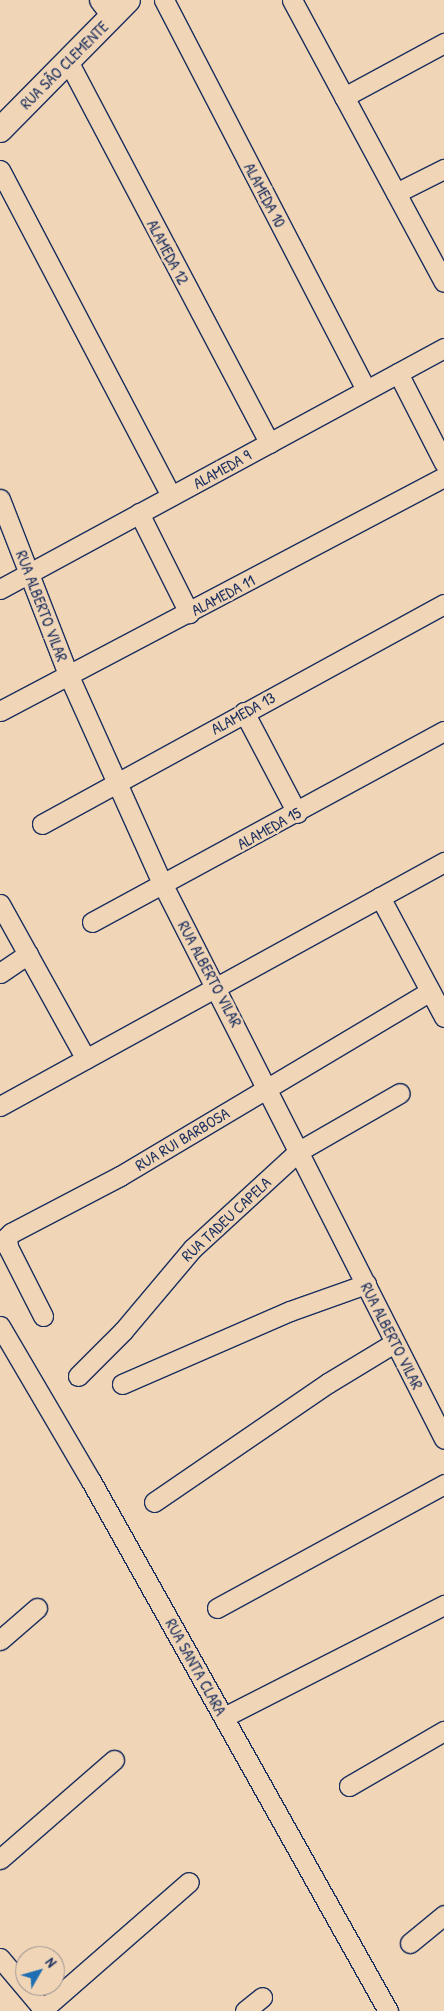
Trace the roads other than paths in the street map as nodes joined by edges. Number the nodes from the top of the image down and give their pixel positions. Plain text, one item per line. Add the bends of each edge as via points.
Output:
1 (128, 0) edge
2 (164, 0) edge
3 (292, 0) edge
4 (106, 8) edge
5 (444, 43) edge
6 (68, 60) junction
7 (344, 97) junction
8 (0, 130) edge
9 (444, 169) edge
10 (0, 170) edge
11 (396, 193) junction
12 (444, 282) edge
13 (444, 348) edge
14 (398, 373) junction
15 (366, 389) junction
16 (269, 443) junction
17 (444, 463) edge
18 (444, 477) edge
19 (171, 496) junction
20 (0, 499) edge
21 (139, 513) junction
22 (31, 573) junction
23 (0, 590) edge
24 (444, 604) edge
25 (189, 613) junction
26 (68, 674) junction
27 (0, 711) edge
28 (244, 712) junction
29 (444, 731) edge
30 (116, 784) junction
31 (297, 813) junction
32 (42, 824) dead end
33 (444, 862) edge
34 (163, 885) junction
35 (380, 897) junction
36 (0, 904) edge
37 (92, 922) dead end
38 (28, 954) junction
39 (0, 973) edge
40 (217, 986) junction
41 (430, 991) junction
42 (444, 1017) edge
43 (86, 1059) junction
44 (268, 1087) junction
45 (400, 1093) dead end
46 (0, 1106) edge
47 (299, 1150) junction
48 (366, 1284) junction
49 (43, 1316) dead end
50 (0, 1326) edge
51 (394, 1343) junction
52 (78, 1376) dead end
53 (122, 1384) dead end
54 (444, 1439) edge
55 (444, 1484) edge
56 (154, 1502) dead end
57 (444, 1605) edge
58 (37, 1608) dead end
59 (218, 1608) dead end
60 (0, 1640) edge
61 (224, 1718) junction
62 (444, 1731) edge
63 (114, 1760) dead end
64 (350, 1786) dead end
65 (0, 1859) edge
66 (188, 1882) dead end
67 (444, 1915) edge
68 (410, 1943) dead end
69 (0, 1958) edge
70 (262, 1997) dead end
71 (42, 2010) edge
72 (245, 2011) edge
73 (388, 2011) edge

1 - 4 main road, RUA SÃO CLEMENTE
2 - 15 street, ALAMEDA 10
3 - 7 street
4 - 6 main road, RUA SÃO CLEMENTE
5 - 7 street
6 - 8 main road, RUA SÃO CLEMENTE
6 - 16 street, ALAMEDA 12
7 - 11 street
9 - 11 street
10 - 19 street
11 - 12 street
13 - 14 street, ALAMEDA 9
14 - 15 street, ALAMEDA 9
14 - 17 street
15 - 16 street, ALAMEDA 9
16 - 19 street, ALAMEDA 9
18 - 25 street, ALAMEDA 11
19 - 21 street, ALAMEDA 9
20 - 22 street, RUA ALBERTO VILAR
21 - 22 street, ALAMEDA 9
21 - 25 street
22 - 23 street, ALAMEDA 9
22 - 26 street, RUA ALBERTO VILAR
24 - 28 street, ALAMEDA 13
25 - 26 street, ALAMEDA 11
26 - 27 street, ALAMEDA 11
26 - 30 street, RUA ALBERTO VILAR
28 - 30 street, ALAMEDA 13
28 - 31 street
29 - 31 street, ALAMEDA 15
30 - 32 street, ALAMEDA 13
30 - 34 street, RUA ALBERTO VILAR
31 - 34 street, ALAMEDA 15
33 - 35 street
34 - 37 street, ALAMEDA 15
34 - 40 street, RUA ALBERTO VILAR
35 - 40 street
35 - 41 street
36 - 38 street
38 - 39 street
38 - 43 street
40 - 43 street
40 - 44 street, RUA ALBERTO VILAR
41 - 42 street
41 - 44 street, RUA RUI BARBOSA
43 - 46 street
44 - 47 street, RUA ALBERTO VILAR
44 - 49 street, RUA RUI BARBOSA via 120,1176 7,1237 8,1247
45 - 47 street, RUA TADEU CAPELA
47 - 48 street, RUA ALBERTO VILAR
47 - 52 street, RUA TADEU CAPELA via 193,1248 123,1330
48 - 51 street, RUA ALBERTO VILAR
48 - 53 street via 290,1311
50 - 61 street, RUA SANTA CLARA
51 - 54 street, RUA ALBERTO VILAR
51 - 56 street via 328,1383
55 - 59 street
57 - 61 street
58 - 60 street
61 - 73 street, RUA SANTA CLARA
62 - 64 street
63 - 65 street
66 - 71 street
67 - 68 street
69 - 71 street
70 - 72 street

